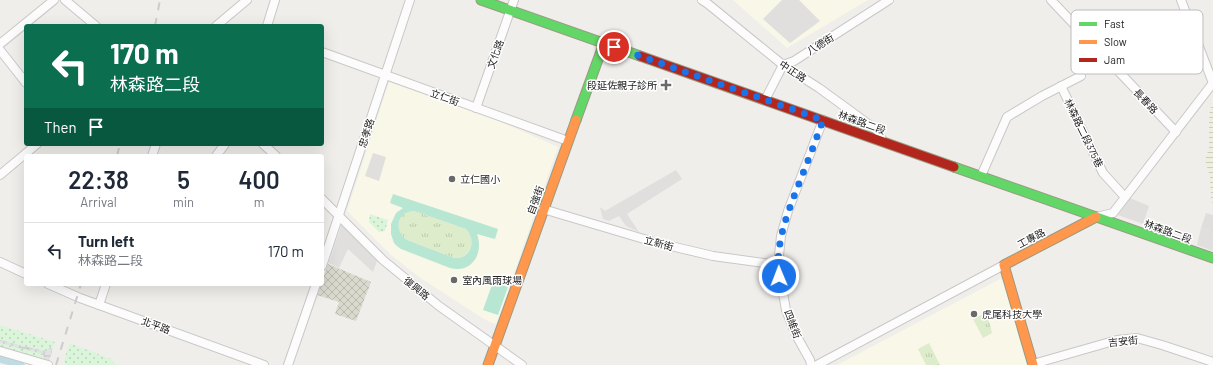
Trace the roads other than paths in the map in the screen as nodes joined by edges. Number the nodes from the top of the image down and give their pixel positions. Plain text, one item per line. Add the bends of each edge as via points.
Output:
1 (54, 0) edge
2 (65, 0) edge
3 (247, 0) edge
4 (275, 0) edge
5 (410, 0) edge
6 (482, 0) edge
7 (514, 0) edge
8 (702, 0) edge
9 (889, 0) edge
10 (1051, 0) edge
11 (1181, 0) edge
12 (511, 10) junction
13 (1185, 10) edge
14 (1071, 21) edge
15 (24, 24) edge
16 (25, 24) edge
17 (94, 24) edge
18 (218, 24) edge
19 (268, 24) edge
20 (604, 43) junction
21 (0, 44) edge
22 (0, 50) edge
23 (324, 53) edge
24 (1203, 57) edge
25 (783, 65) junction
26 (1121, 74) edge
27 (385, 75) junction
28 (1081, 76) dead end
29 (24, 80) edge
30 (1213, 83) edge
31 (1062, 86) junction
32 (764, 100) junction
33 (476, 108) junction
34 (823, 120) junction
35 (1176, 132) junction
36 (568, 141) junction
37 (883, 142) junction
38 (35, 146) edge
39 (265, 146) edge
40 (25, 154) edge
41 (274, 154) edge
42 (24, 155) edge
43 (0, 175) edge
44 (981, 176) junction
45 (1124, 196) junction
46 (324, 201) edge
47 (543, 209) junction
48 (339, 216) junction
49 (1096, 217) junction
50 (1213, 258) edge
51 (324, 260) edge
52 (0, 262) edge
53 (778, 265) junction
54 (1004, 265) junction
55 (24, 273) edge
56 (53, 286) edge
57 (105, 286) edge
58 (315, 286) edge
59 (99, 305) junction
60 (495, 345) junction
61 (0, 351) edge
62 (1213, 362) edge
63 (1033, 364) edge
64 (48, 365) edge
65 (264, 365) edge
66 (288, 365) edge
67 (488, 365) edge
68 (522, 365) edge
69 (810, 365) edge
70 (817, 365) edge

1 - 16 street
2 - 17 street
3 - 18 street
4 - 19 street
5 - 27 street, 忠孝路
6 - 12 main road, 林森路二段
7 - 12 street, 文化路
8 - 25 street, 中正路
9 - 25 street, 八德街 via 794,61
10 - 14 street, 長春路
11 - 13 street
12 - 20 main road, 林森路二段
12 - 33 street, 文化路
15 - 21 street
20 - 32 main road, 林森路二段
20 - 36 main road, 自強街
22 - 29 street
23 - 27 street, 立仁街
24 - 30 street
25 - 32 street
25 - 37 street, 中正路 via 878,131
26 - 35 street, 長春路
27 - 33 street, 立仁街
27 - 48 street, 忠孝路
28 - 31 street, 林森路二段375巷
30 - 35 street, 工專路
31 - 44 street, 林森路二段375巷 via 1007,117
31 - 45 street, 林森路二段375巷 via 1104,173
32 - 34 main road, 林森路二段
33 - 36 street, 立仁街
34 - 37 main road, 林森路二段
34 - 53 street, 四維街 via 788,211 781,236
35 - 45 street, 工專路
36 - 47 main road, 自強街
37 - 44 main road, 林森路二段
38 - 40 street
39 - 41 street
42 - 43 street
44 - 49 main road, 林森路二段
45 - 49 street, 工專路 via 1113,212
46 - 48 street, 復興路
47 - 53 street, 立新街 via 654,242 713,256
47 - 60 main road, 自強街
48 - 51 street, 忠孝路
48 - 60 street, 復興路 via 383,260 439,306
49 - 50 main road, 林森路二段
49 - 54 main road, 工專路
52 - 55 street
53 - 69 street, 四維街 via 786,310
54 - 63 main road
54 - 70 street, 工專路
56 - 59 street, 北平路
57 - 59 street
58 - 66 street
59 - 65 street, 北平路
60 - 67 main road, 自強街
60 - 68 street, 復興路
61 - 64 street
62 - 63 street, 吉安街 via 1137,338 1117,340

